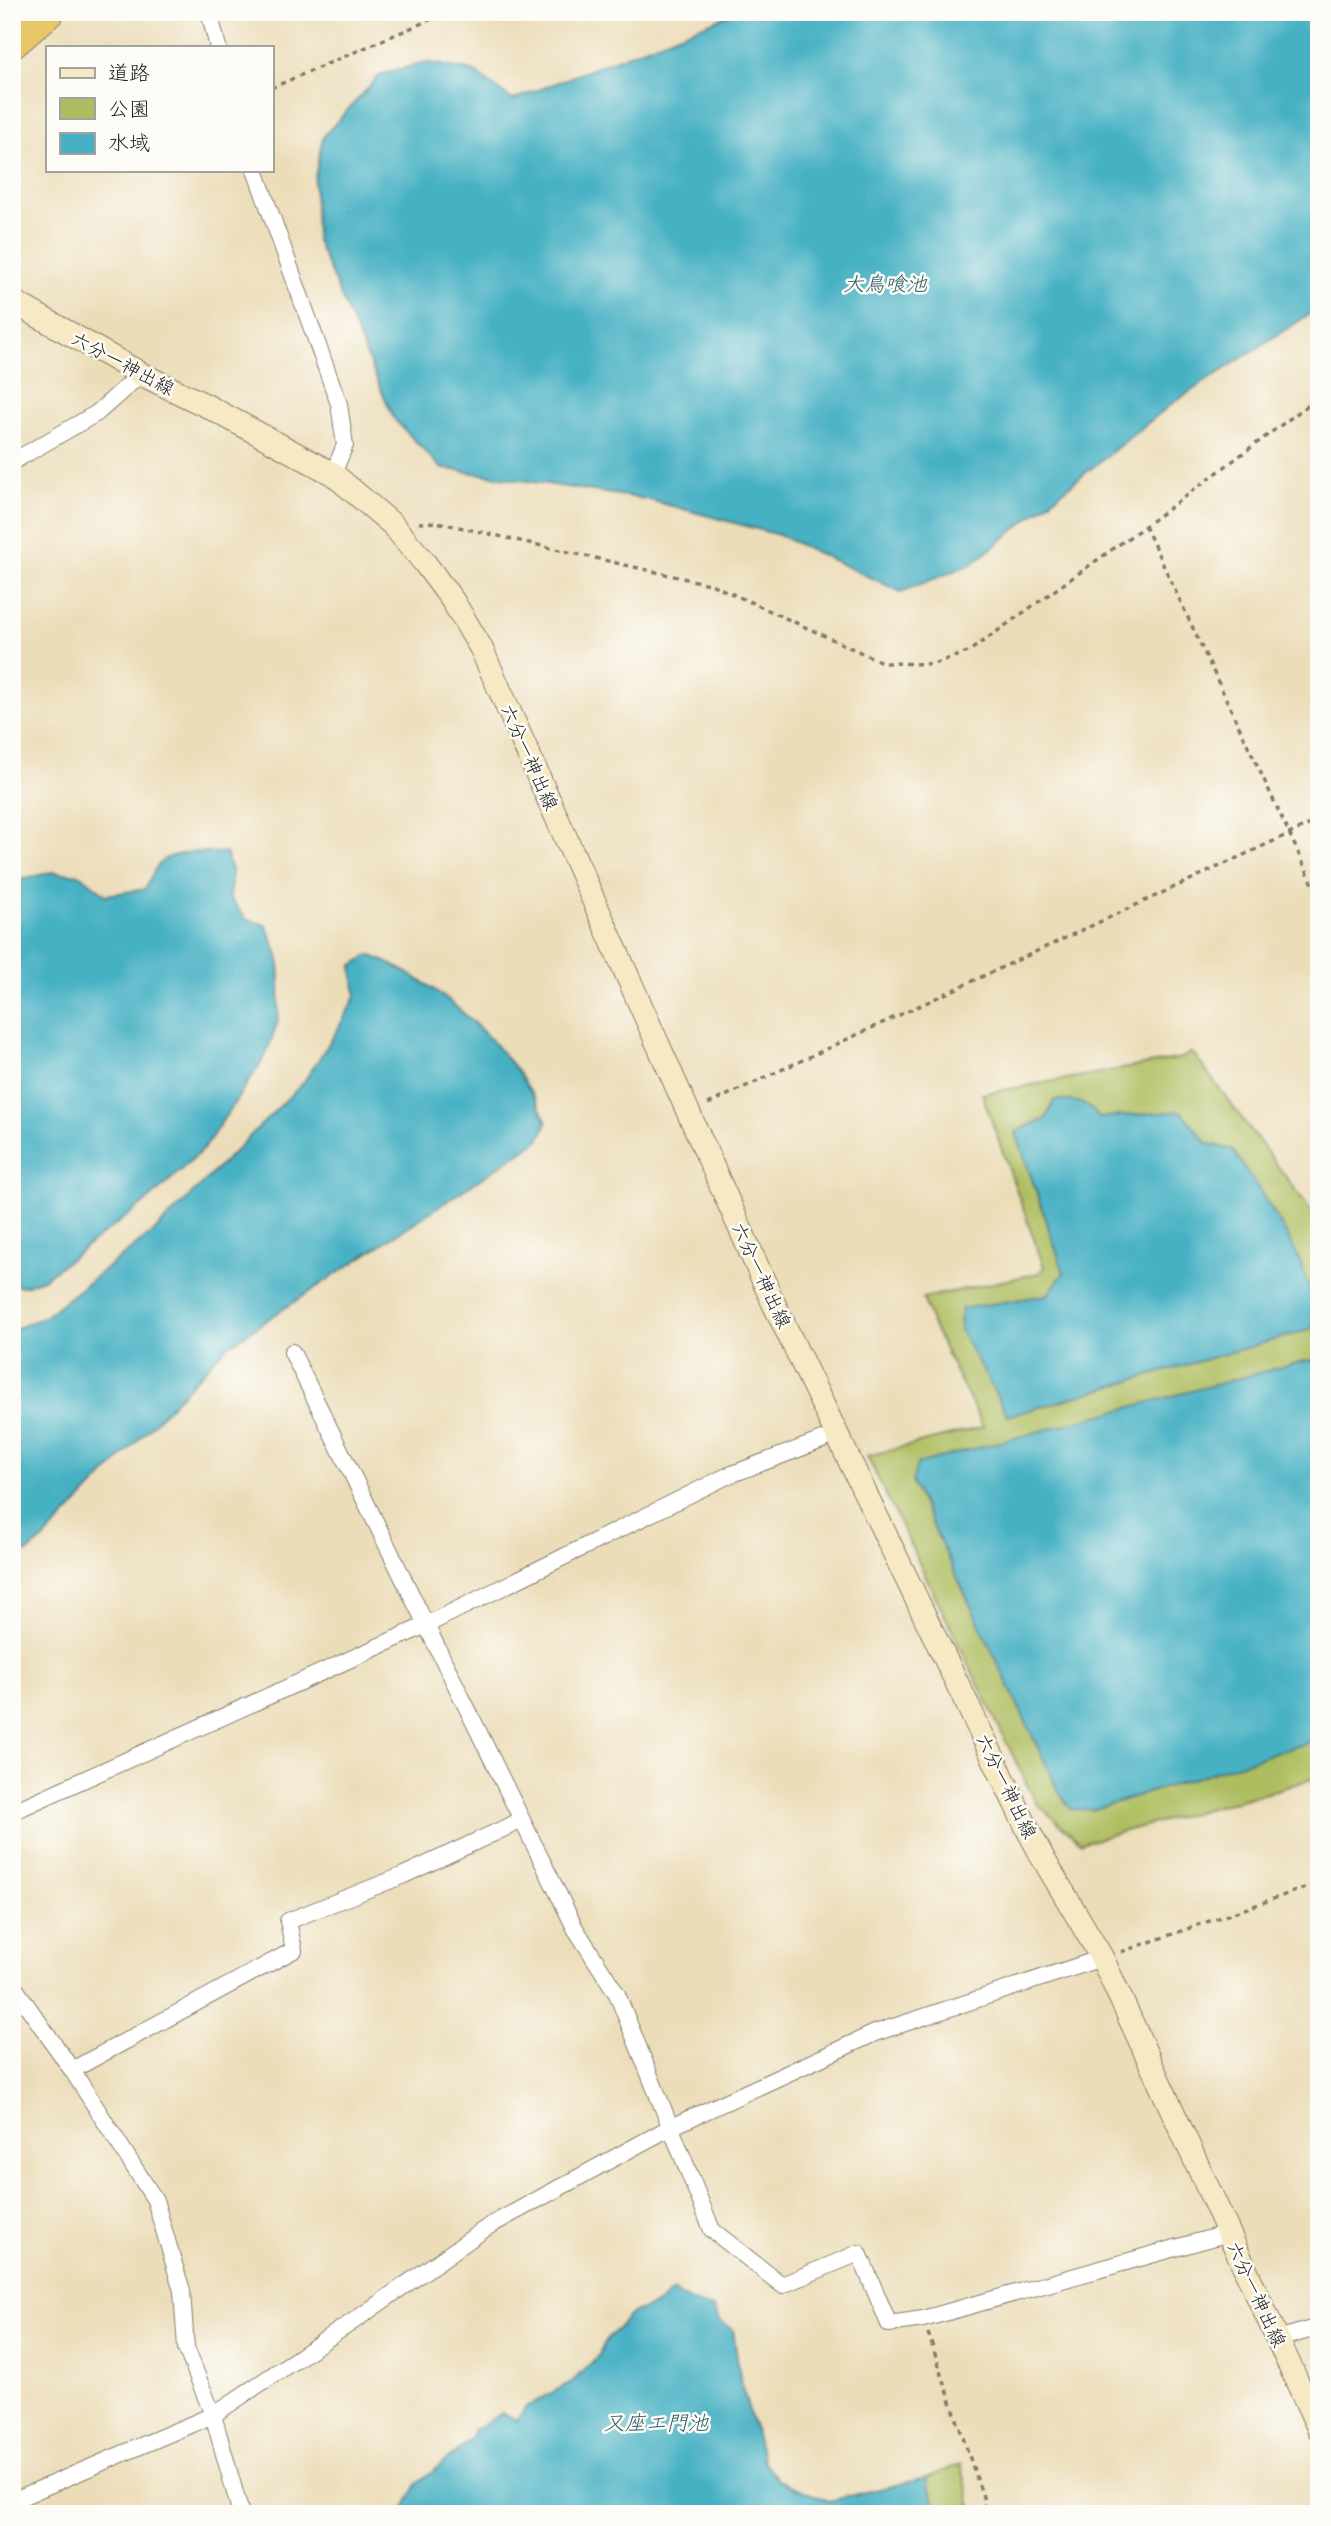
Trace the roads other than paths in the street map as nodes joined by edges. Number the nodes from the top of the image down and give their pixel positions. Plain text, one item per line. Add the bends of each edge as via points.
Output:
1 (49, 12) edge
2 (209, 12) edge
3 (12, 44) edge
4 (218, 46) edge
5 (256, 172) edge
6 (12, 302) edge
7 (141, 374) junction
8 (12, 461) edge
9 (333, 474) junction
10 (292, 1352) dead end
11 (838, 1434) junction
12 (426, 1625) junction
13 (12, 1812) edge
14 (522, 1820) junction
15 (1102, 1958) junction
16 (12, 1984) edge
17 (72, 2070) junction
18 (671, 2127) junction
19 (1228, 2233) junction
20 (1319, 2328) edge
21 (1278, 2339) junction
22 (213, 2415) junction
23 (1319, 2428) edge
24 (12, 2501) edge
25 (241, 2514) edge

1 - 3 highway
2 - 4 street
5 - 9 street via 340,404 345,445
6 - 7 main road, 六分一神出線
7 - 8 street via 97,413
7 - 9 main road, 六分一神出線
9 - 11 main road, 六分一神出線 via 392,524 453,601 481,648 773,1302
10 - 12 street
11 - 12 street via 727,1476
11 - 15 main road, 六分一神出線 via 1039,1850
12 - 13 street
12 - 14 street
14 - 17 street via 404,1875 288,1921 295,1950
14 - 18 street via 575,1928 617,1994
15 - 18 street via 875,2033
15 - 19 main road, 六分一神出線
16 - 17 street
17 - 22 street via 155,2200 182,2291 186,2348
18 - 19 street via 712,2230 782,2285 859,2253 889,2324 923,2319
18 - 22 street via 489,2226
19 - 21 main road, 六分一神出線
20 - 21 street
21 - 23 main road, 六分一神出線
22 - 24 street
22 - 25 street

